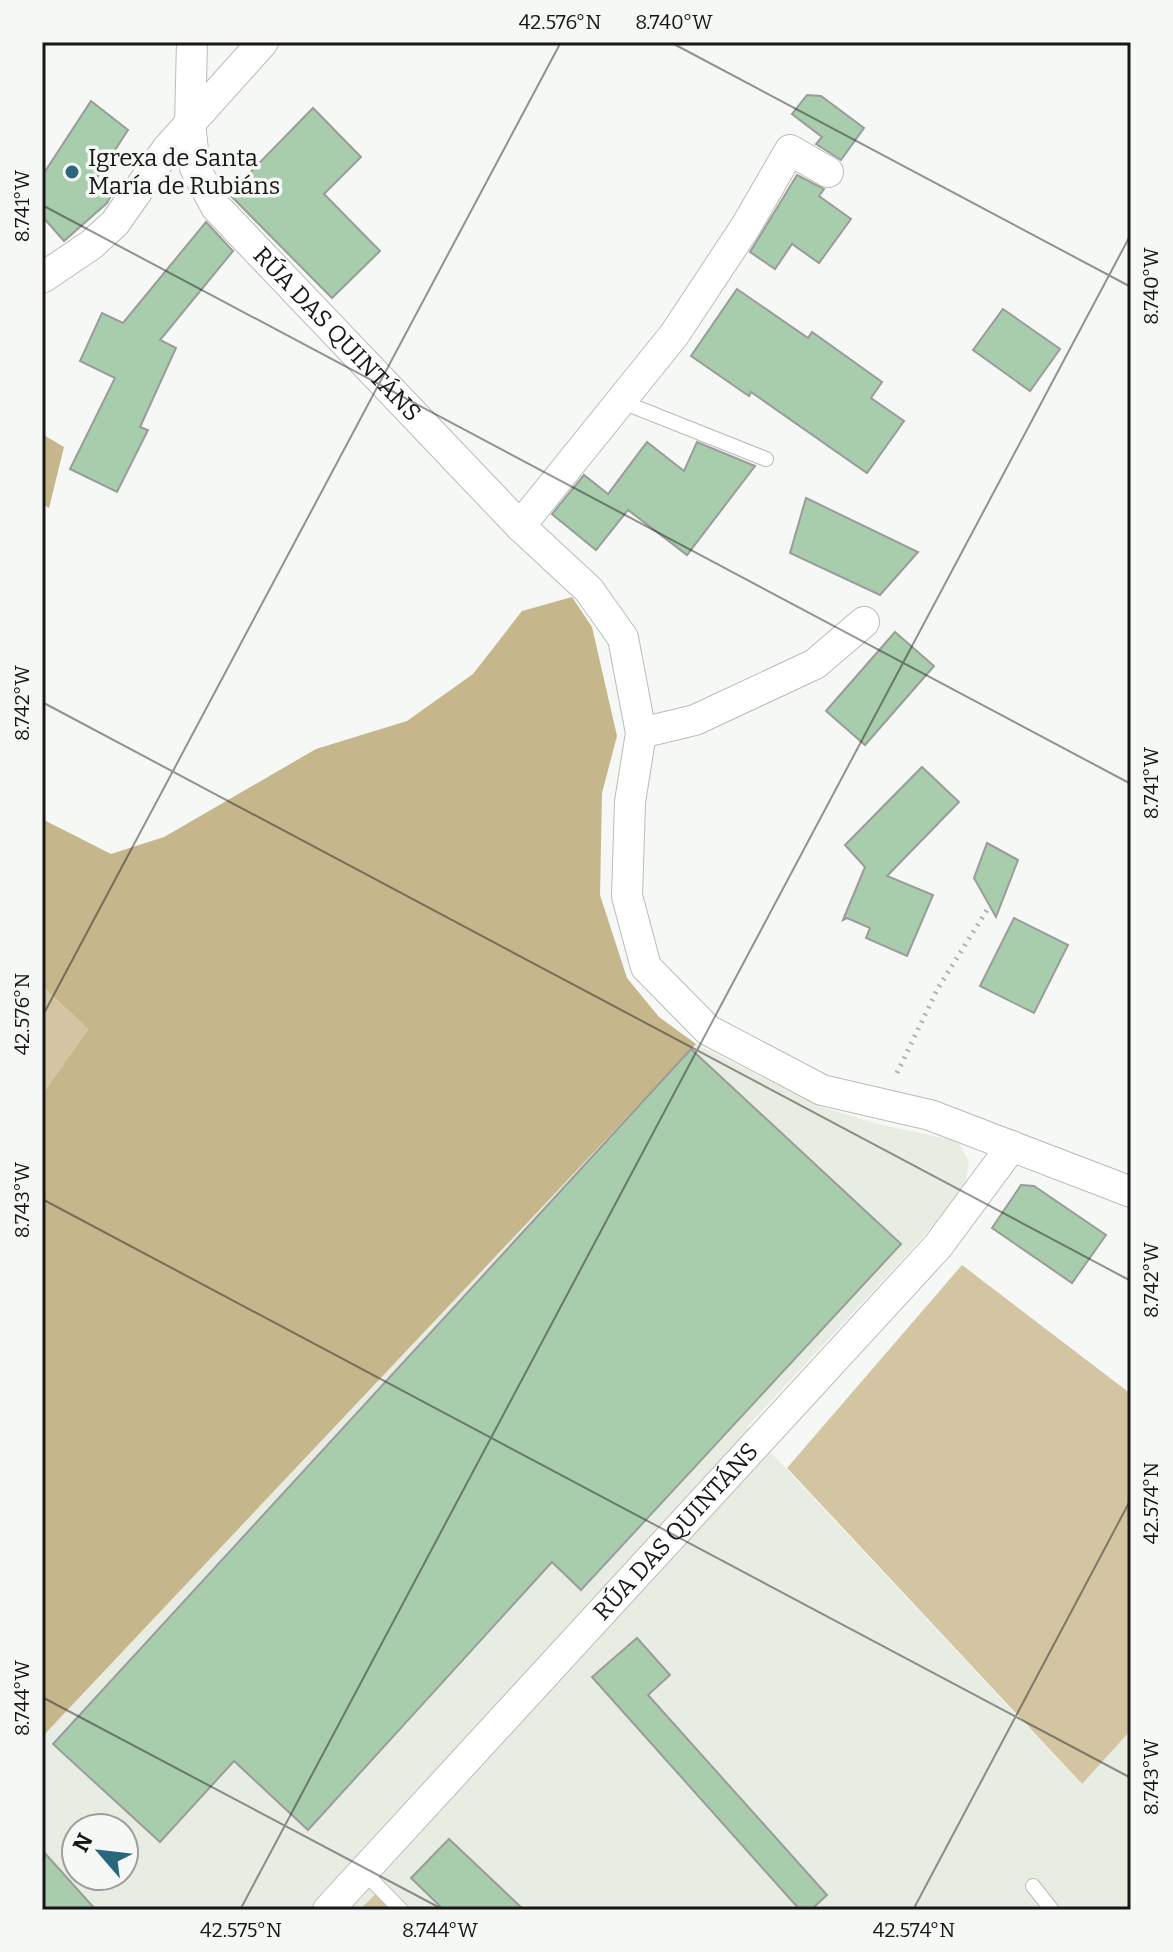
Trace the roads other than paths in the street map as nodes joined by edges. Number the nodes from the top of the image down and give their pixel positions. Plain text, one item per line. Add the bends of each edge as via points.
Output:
1 (192, 42) edge
2 (263, 42) edge
3 (190, 123) junction
4 (828, 172) dead end
5 (42, 278) edge
6 (619, 401) junction
7 (766, 459) dead end
8 (520, 526) junction
9 (864, 622) dead end
10 (641, 733) junction
11 (1012, 1146) junction
12 (1131, 1192) edge
13 (364, 1872) junction
14 (1033, 1886) dead end
15 (328, 1910) edge
16 (401, 1910) edge
17 (1052, 1910) edge

1 - 3 street, RÚA DAS QUINTÁNS
2 - 3 street
3 - 5 street via 115,223
3 - 8 street, RÚA DAS QUINTÁNS via 195,168 216,207
4 - 6 street via 790,150 674,335
6 - 7 lane
6 - 8 street
8 - 10 street, RÚA DAS QUINTÁNS via 589,590 623,638
9 - 10 street via 815,664 695,720
10 - 11 street, RÚA DAS QUINTÁNS via 630,802 627,896 646,967 708,1030 822,1090 930,1115
11 - 12 street, RÚA DAS QUINTÁNS
11 - 13 street, RÚA DAS QUINTÁNS via 938,1246
13 - 15 street, RÚA DAS QUINTÁNS
13 - 16 lane
14 - 17 lane

